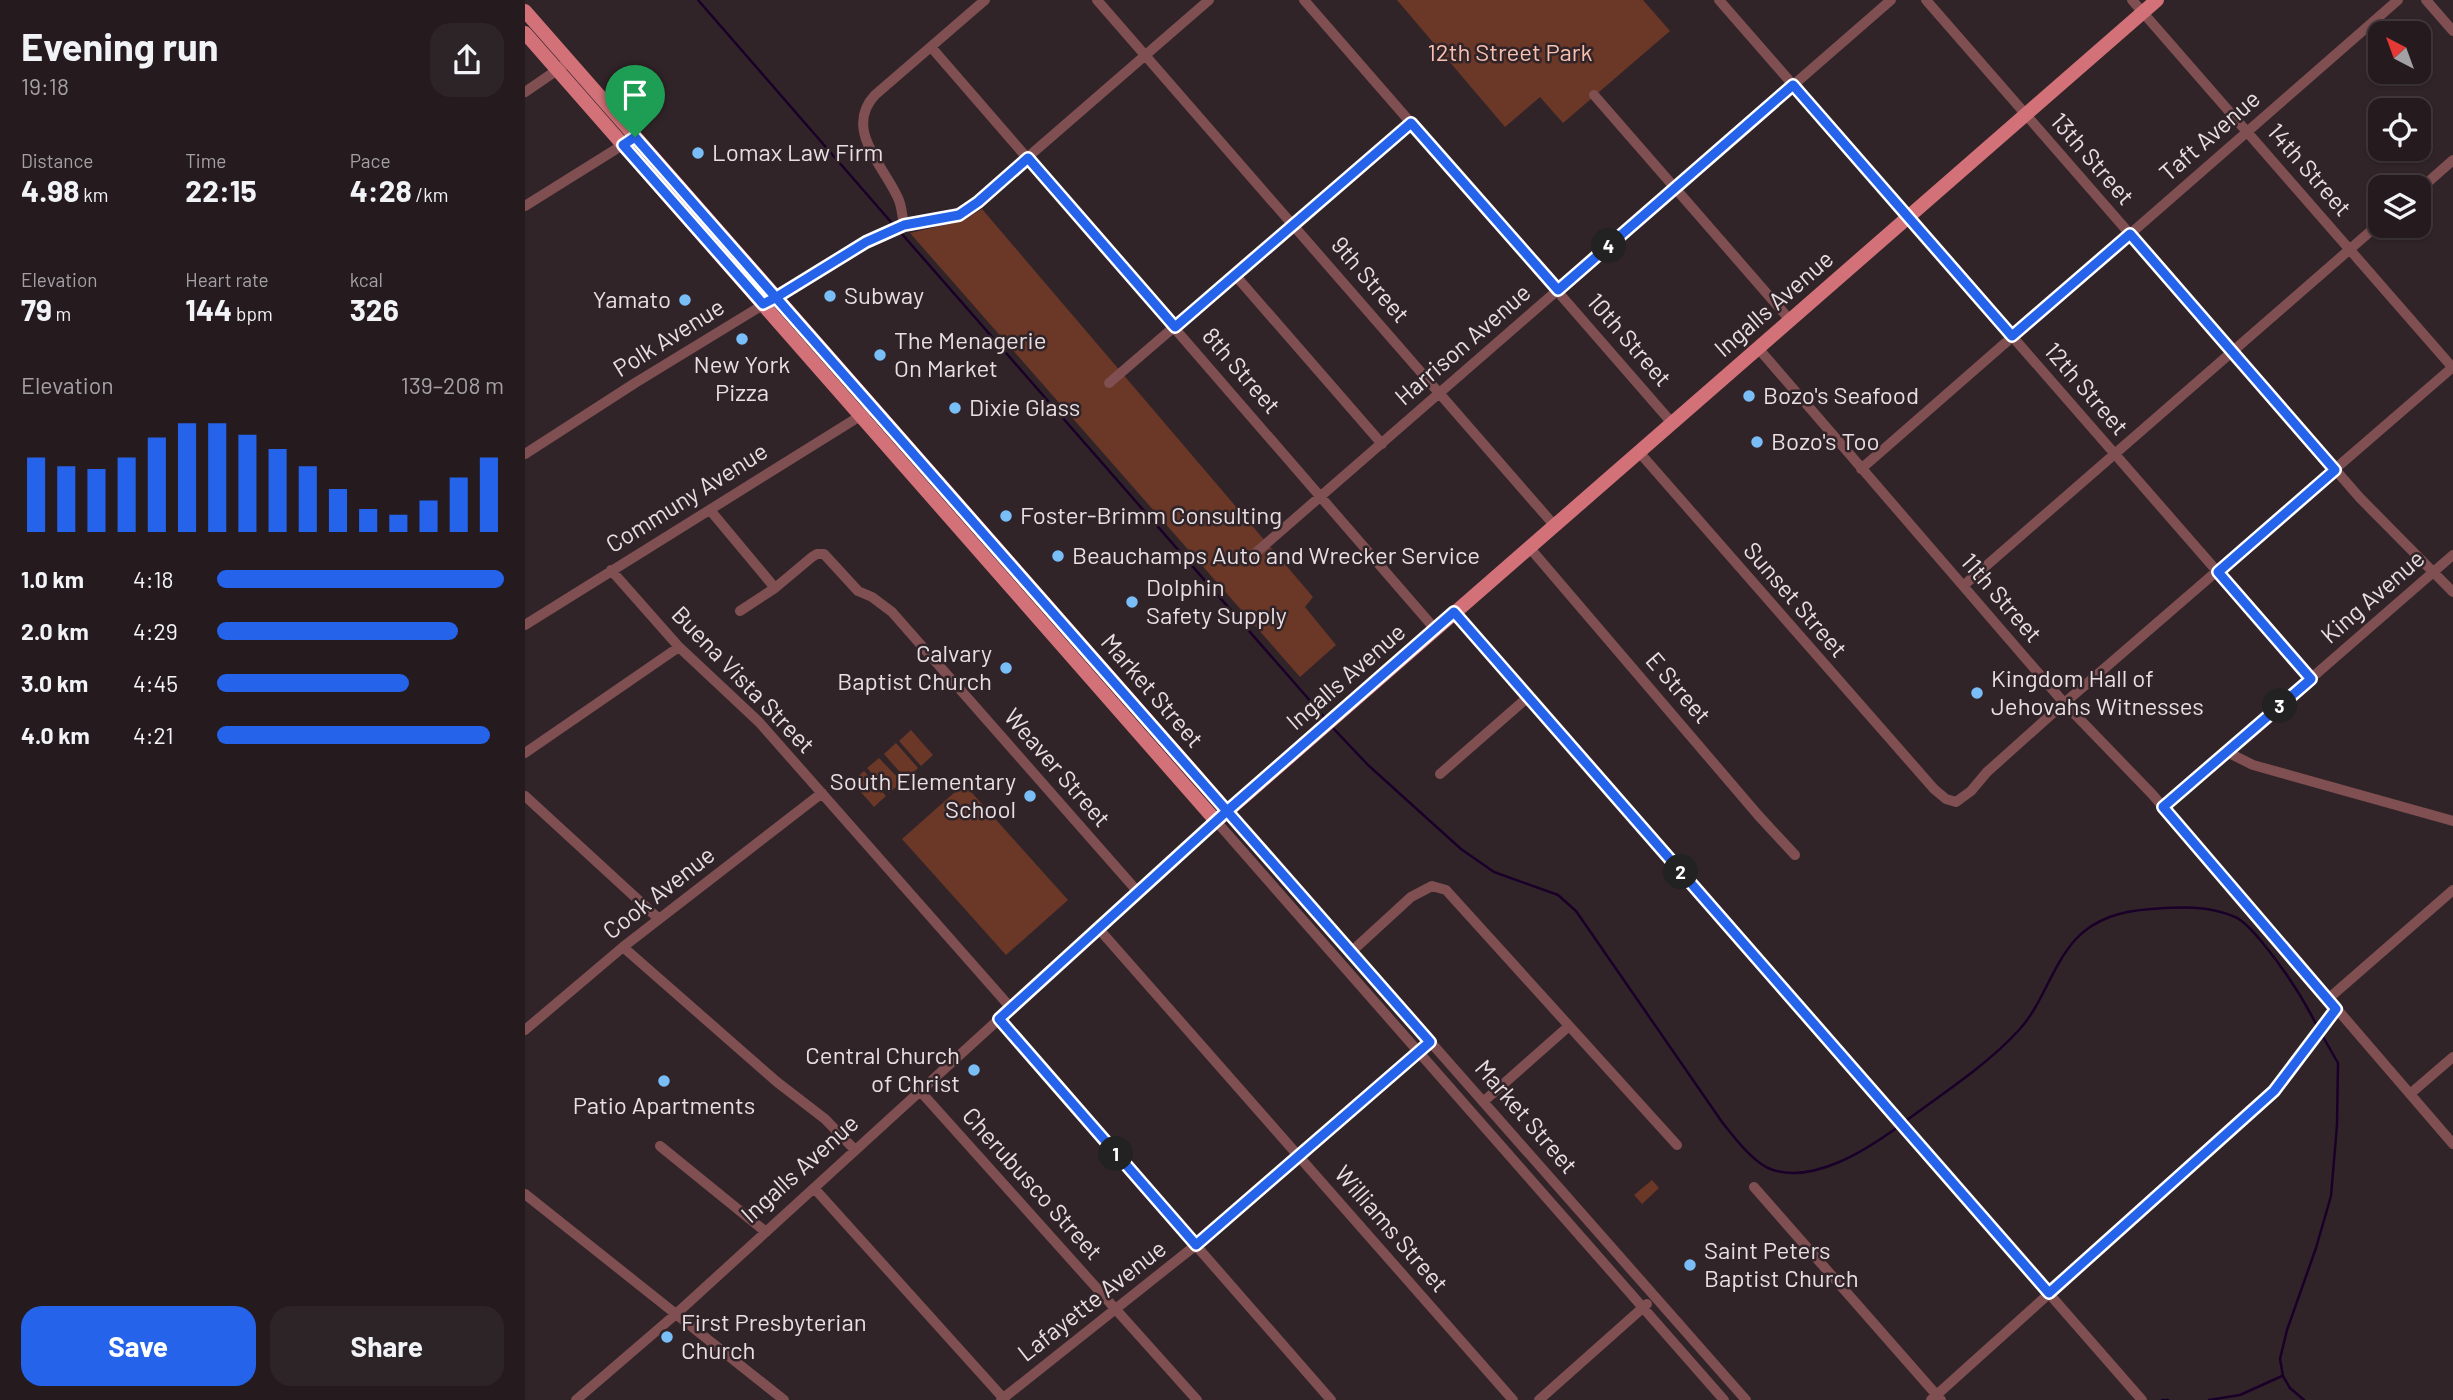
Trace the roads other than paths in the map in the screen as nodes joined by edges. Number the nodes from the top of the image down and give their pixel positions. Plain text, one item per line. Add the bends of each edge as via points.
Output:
1 (985, 0) edge
2 (1097, 0) edge
3 (1209, 0) edge
4 (1304, 0) edge
5 (1719, 0) edge
6 (1891, 0) edge
7 (1926, 0) edge
8 (2132, 0) edge
9 (2157, 0) edge
10 (2397, 0) edge
11 (2426, 0) edge
12 (525, 11) edge
13 (2142, 13) junction
14 (2453, 30) edge
15 (525, 33) edge
16 (931, 47) junction
17 (1146, 55) junction
18 (563, 66) junction
19 (1793, 85) junction
20 (525, 92) edge
21 (1594, 95) dead end
22 (2026, 114) junction
23 (1411, 123) junction
24 (2248, 131) junction
25 (629, 141) junction
26 (1028, 158) junction
27 (2453, 160) edge
28 (2431, 179) edge
29 (1676, 188) junction
30 (525, 206) edge
31 (1908, 217) junction
32 (904, 225) junction
33 (1293, 225) junction
34 (2368, 233) edge
35 (2130, 234) junction
36 (2350, 249) junction
37 (1235, 275) junction
38 (1558, 290) junction
39 (769, 301) junction
40 (1790, 320) junction
41 (1175, 327) junction
42 (2012, 336) junction
43 (1758, 348) junction
44 (2232, 352) junction
45 (2453, 367) edge
46 (1109, 383) dead end
47 (1440, 394) junction
48 (866, 411) junction
49 (1672, 423) junction
50 (1382, 444) junction
51 (1639, 452) junction
52 (525, 454) edge
53 (2115, 454) junction
54 (1861, 468) junction
55 (2335, 470) junction
56 (1322, 496) junction
57 (710, 510) junction
58 (1555, 525) junction
59 (1529, 547) junction
60 (2453, 555) edge
61 (1252, 556) dead end
62 (611, 570) junction
63 (2218, 572) junction
64 (2434, 572) junction
65 (1963, 586) junction
66 (775, 588) junction
67 (2453, 592) edge
68 (740, 611) dead end
69 (1454, 612) junction
70 (525, 625) edge
71 (1435, 629) junction
72 (679, 647) junction
73 (2311, 679) junction
74 (1528, 697) junction
75 (2065, 704) junction
76 (2227, 752) junction
77 (525, 753) edge
78 (1440, 774) dead end
79 (822, 793) junction
80 (525, 796) edge
81 (2163, 807) junction
82 (1222, 816) junction
83 (2453, 821) edge
84 (1795, 855) dead end
85 (2453, 890) edge
86 (1137, 892) junction
87 (659, 919) junction
88 (1098, 928) junction
89 (623, 947) junction
90 (1351, 952) junction
91 (2328, 999) junction
92 (1011, 1008) junction
93 (2336, 1009) junction
94 (999, 1019) junction
95 (1569, 1026) junction
96 (525, 1030) edge
97 (1430, 1042) junction
98 (1419, 1051) junction
99 (2453, 1057) edge
100 (920, 1091) junction
101 (2410, 1094) junction
102 (1483, 1102) junction
103 (2453, 1144) edge
104 (1677, 1145) dead end
105 (660, 1146) dead end
106 (855, 1150) junction
107 (1298, 1156) junction
108 (1754, 1187) dead end
109 (814, 1188) junction
110 (525, 1194) edge
111 (766, 1232) junction
112 (1196, 1245) junction
113 (2049, 1293) junction
114 (1655, 1297) junction
115 (1644, 1307) junction
116 (1116, 1309) junction
117 (676, 1314) junction
118 (1937, 1398) edge
119 (1003, 1399) edge
120 (576, 1400) edge
121 (784, 1400) edge
122 (1197, 1400) edge
123 (1332, 1400) edge
124 (1513, 1400) edge
125 (1539, 1400) edge
126 (1724, 1400) edge
127 (1746, 1400) edge
128 (2142, 1400) edge

1 - 16 street
2 - 17 street, 9th Street
3 - 17 street, Polk Avenue
4 - 23 street, 10th Street
5 - 19 street, 12th Street
6 - 19 street, Harrison Avenue
7 - 22 street, 13th Street
8 - 13 street, 14th Street
9 - 13 main road, Ingalls Avenue
10 - 24 street, Taft Avenue
11 - 14 street
12 - 18 main road, Market Street
13 - 22 main road, Ingalls Avenue
13 - 24 street, 14th Street
15 - 18 main road, Market Street
16 - 26 street, 8th Street
16 - 32 street via 871,99 864,111 864,135 899,199
17 - 26 street, Polk Avenue
17 - 33 street, 9th Street
18 - 20 street
18 - 25 main road, Market Street
19 - 29 street, Harrison Avenue
19 - 31 street, 12th Street
21 - 29 street
22 - 31 main road, Ingalls Avenue
22 - 35 street, 13th Street
23 - 33 street
23 - 38 street, 10th Street
24 - 35 street, Taft Avenue
24 - 36 street, 14th Street
25 - 30 street
25 - 39 main road, Market Street
26 - 32 street, Polk Avenue via 959,215
26 - 41 street, 8th Street
27 - 28 street
29 - 38 street, Harrison Avenue
29 - 40 street
31 - 40 main road, Ingalls Avenue
31 - 42 street, 12th Street
32 - 39 street, Polk Avenue via 866,242
33 - 37 street
33 - 47 street, 9th Street
34 - 36 street
35 - 42 street, Taft Avenue
35 - 44 street, 13th Street
36 - 44 street
36 - 45 street, 14th Street
37 - 41 street
37 - 50 street
38 - 47 street, Harrison Avenue
38 - 49 street, 10th Street
39 - 48 main road, Market Street
39 - 52 street, Polk Avenue
40 - 43 main road, Ingalls Avenue
41 - 46 street
41 - 56 street, 8th Street
42 - 53 street, 12th Street
42 - 54 street, Taft Avenue
43 - 49 main road, Ingalls Avenue
43 - 54 street, 11th Street
44 - 53 street
44 - 55 street, 13th Street
45 - 55 street
47 - 50 street, Harrison Avenue
47 - 58 street, 9th Street
48 - 57 street, Communy Avenue
48 - 82 main road, Market Street
49 - 51 main road, Ingalls Avenue
50 - 56 street, Harrison Avenue
51 - 58 main road, Ingalls Avenue
51 - 75 street, Sunset Street via 1946,799 1956,802 1971,791
53 - 63 street, 12th Street
53 - 65 street
54 - 65 street, 11th Street
55 - 63 street
55 - 64 street, 13th Street
56 - 61 street, Harrison Avenue
56 - 71 street, 8th Street
57 - 62 street, Communy Avenue
57 - 66 street
58 - 59 main road, Ingalls Avenue
59 - 69 main road, Ingalls Avenue
59 - 84 street, E Street
60 - 64 street, King Avenue
62 - 70 street, Communy Avenue
62 - 72 street, Buena Vista Street
63 - 73 street, 12th Street
63 - 75 street
64 - 67 street, 13th Street
64 - 73 street, King Avenue
65 - 75 street, 11th Street
66 - 68 street
66 - 86 street, Weaver Street via 812,557 824,554 854,587 892,612
69 - 71 main road, Ingalls Avenue
69 - 74 street
71 - 82 main road, Ingalls Avenue
72 - 77 street
72 - 79 street, Buena Vista Street via 738,699
73 - 76 street, King Avenue
74 - 78 street
74 - 113 street
75 - 81 street, 11th Street
76 - 81 street, King Avenue
76 - 83 street via 2253,765
79 - 87 street, Cook Avenue
79 - 92 street, Buena Vista Street
80 - 87 street
81 - 91 street, 11th Street via 2248,915
82 - 86 street, Ingalls Avenue
82 - 90 street, Market Street
82 - 98 street, Market Street
85 - 91 street
86 - 88 street, Ingalls Avenue
87 - 89 street, Cook Avenue
88 - 92 street, Ingalls Avenue
88 - 107 street, Williams Street
89 - 96 street, Cook Avenue
89 - 106 street via 777,1082 825,1118
90 - 95 street via 1411,897 1432,886 1446,890
90 - 97 street, Market Street
91 - 93 street, 11th Street
92 - 94 street, Ingalls Avenue
93 - 101 street
93 - 113 street via 2274,1091
94 - 100 street, Ingalls Avenue
94 - 112 street
95 - 102 street
95 - 104 street
97 - 98 street, Lafayette Avenue
97 - 102 street, Market Street
98 - 107 street, Lafayette Avenue
98 - 115 street, Market Street
99 - 101 street
100 - 106 street, Ingalls Avenue
100 - 116 street, Cherubusco Street
101 - 103 street
102 - 114 street, Market Street
105 - 111 street
106 - 109 street, Ingalls Avenue
107 - 112 street, Lafayette Avenue
107 - 124 street, Williams Street
108 - 118 street
109 - 111 street, Ingalls Avenue
109 - 119 street
110 - 117 street
111 - 117 street, Ingalls Avenue
112 - 116 street, Lafayette Avenue
112 - 123 street
113 - 118 street
113 - 128 street
114 - 115 street
114 - 127 street, Market Street
115 - 125 street
115 - 126 street, Market Street
116 - 119 street, Lafayette Avenue
116 - 122 street, Cherubusco Street
117 - 120 street, Ingalls Avenue
117 - 121 street

